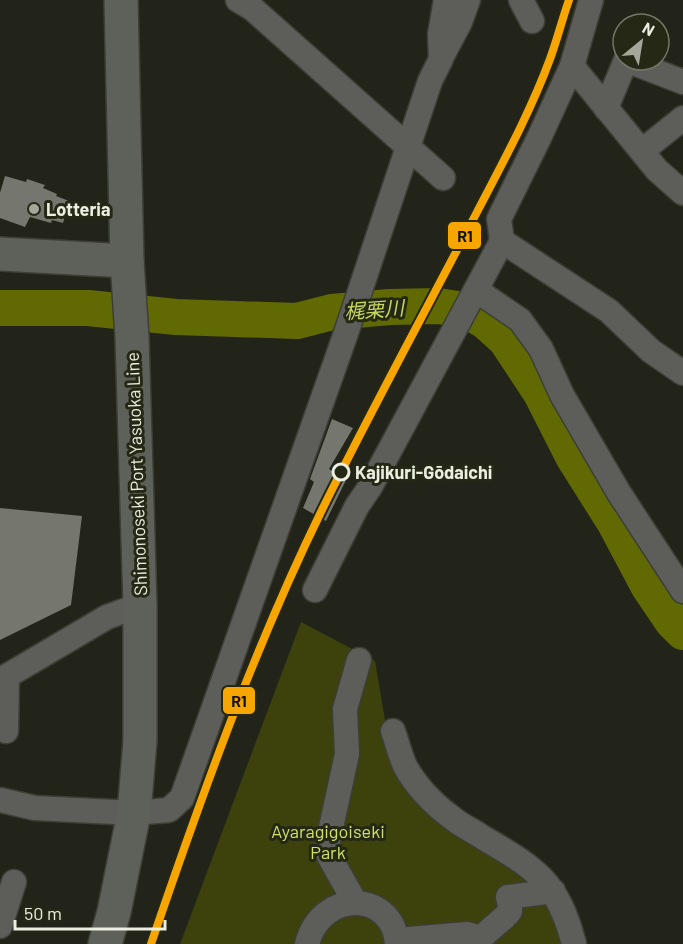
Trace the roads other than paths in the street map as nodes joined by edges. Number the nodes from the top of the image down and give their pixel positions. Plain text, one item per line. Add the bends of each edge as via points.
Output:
1 (121, 0) edge
2 (238, 0) edge
3 (446, 0) edge
4 (468, 0) edge
5 (591, 0) edge
6 (441, 59) junction
7 (572, 66) junction
8 (683, 82) edge
9 (606, 108) junction
10 (683, 118) edge
11 (408, 147) junction
12 (642, 151) junction
13 (443, 178) dead end
14 (683, 193) edge
15 (502, 241) junction
16 (0, 254) edge
17 (127, 261) junction
18 (475, 292) junction
19 (683, 373) edge
20 (315, 590) dead end
21 (683, 591) edge
22 (140, 605) junction
23 (359, 660) dead end
24 (6, 731) dead end
25 (393, 731) dead end
26 (0, 800) edge
27 (134, 813) junction
28 (14, 882) dead end
29 (553, 891) junction
30 (355, 902) junction
31 (0, 924) edge
32 (477, 941) edge
33 (397, 942) edge
34 (105, 944) edge
35 (307, 944) edge
36 (574, 944) edge

1 - 17 main road, Shimonoseki Port Yasuoka Line
2 - 11 street via 253,9
3 - 6 street via 440,34
4 - 6 street
5 - 7 street
6 - 11 street
7 - 9 street
7 - 15 street via 499,219
8 - 9 street via 626,60
9 - 12 street
10 - 12 street
11 - 13 street
11 - 27 street via 182,798 169,810
12 - 14 street
15 - 18 street
15 - 19 street via 609,311 651,351
16 - 17 main road
17 - 22 main road, Shimonoseki Port Yasuoka Line
18 - 20 street
18 - 21 street via 520,320 541,349 562,395 619,494
22 - 24 street via 107,617 7,676
22 - 27 main road, Shimonoseki Port Yasuoka Line via 140,741
23 - 30 street via 345,709 347,754 327,846
25 - 29 street via 405,766 434,802 452,819 524,861
26 - 27 street via 35,808
27 - 34 main road, Shimonoseki Port Yasuoka Line
28 - 31 street
29 - 32 street via 508,897 509,915
29 - 36 street
30 - 33 street via 368,904 387,918
30 - 35 street via 323,915
32 - 33 street via 467,934

